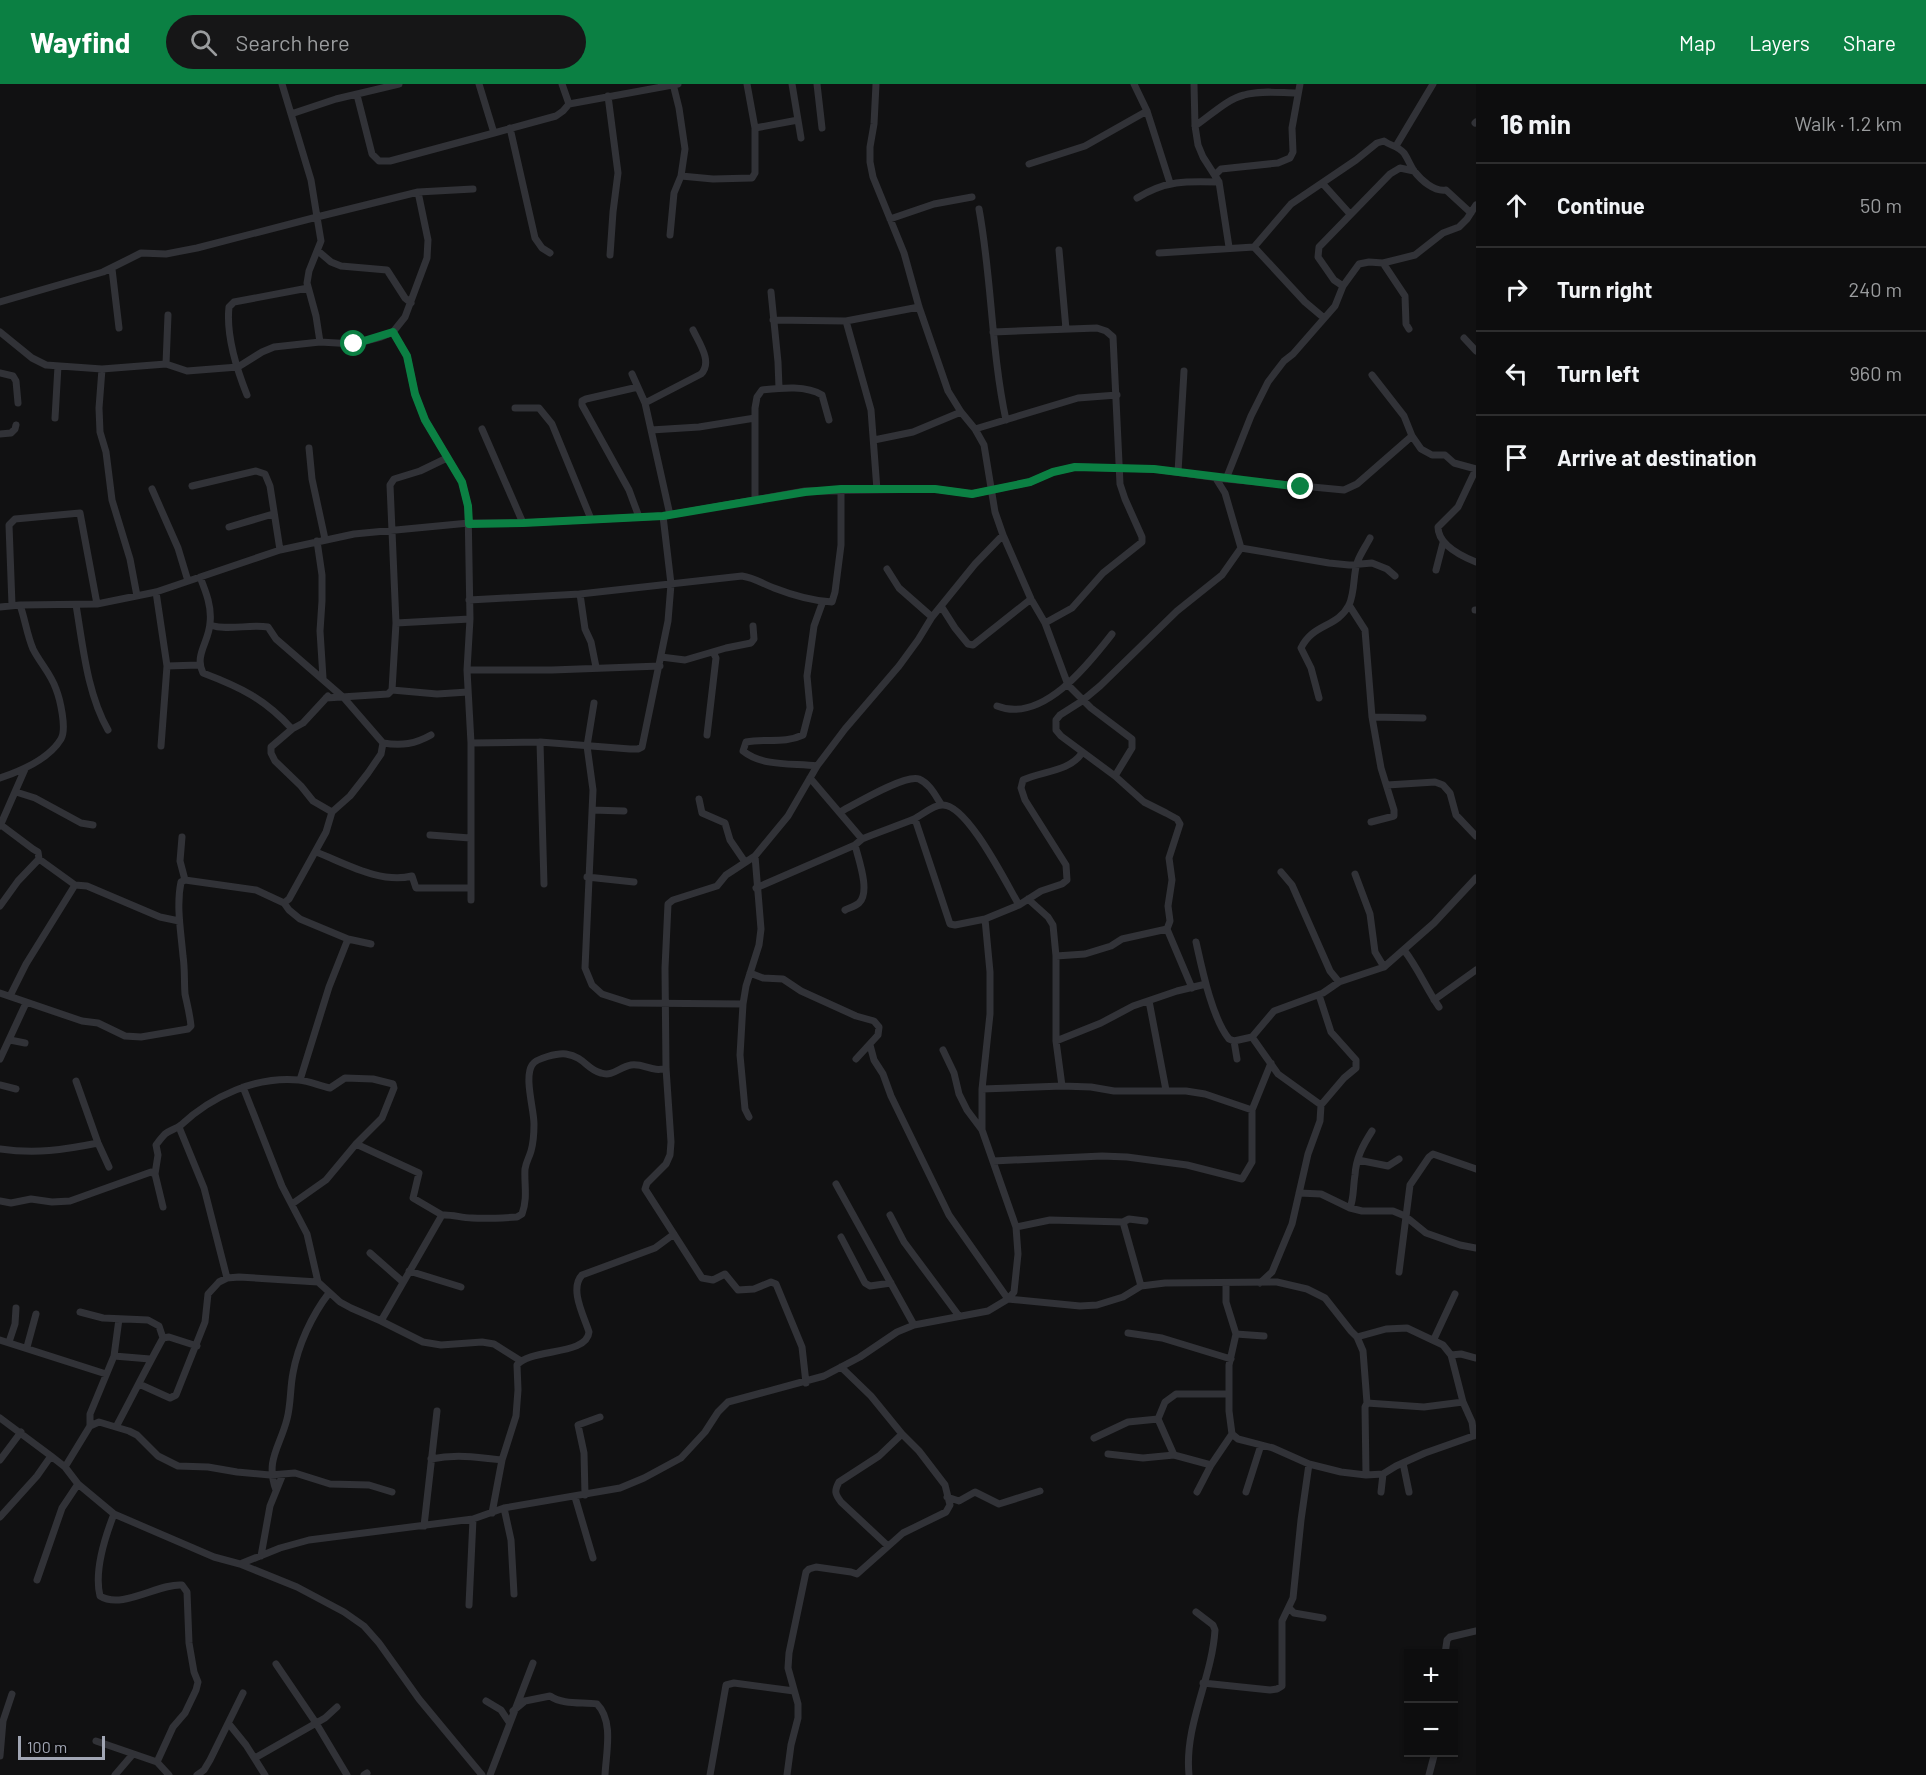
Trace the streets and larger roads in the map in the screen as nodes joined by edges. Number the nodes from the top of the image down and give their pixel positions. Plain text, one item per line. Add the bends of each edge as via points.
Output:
1 (282, 84) edge
2 (399, 84) edge
3 (480, 84) edge
4 (562, 84) edge
5 (673, 84) edge
6 (678, 84) edge
7 (747, 84) edge
8 (792, 84) edge
9 (817, 84) edge
10 (876, 84) edge
11 (1134, 84) edge
12 (1194, 84) edge
13 (1300, 84) edge
14 (1433, 84) edge
15 (1298, 93) junction
16 (357, 95) junction
17 (608, 96) junction
18 (569, 104) junction
19 (1147, 111) junction
20 (291, 114) junction
21 (798, 120) junction
22 (1195, 126) junction
23 (510, 128) junction
24 (754, 128) junction
25 (822, 128) dead end
26 (494, 133) junction
27 (801, 138) dead end
28 (1396, 146) junction
29 (1029, 164) dead end
30 (1414, 171) junction
31 (1215, 175) junction
32 (681, 176) junction
33 (1219, 182) junction
34 (1170, 183) junction
35 (1323, 184) junction
36 (473, 189) dead end
37 (418, 192) junction
38 (972, 197) dead end
39 (1137, 198) dead end
40 (1476, 205) edge
41 (979, 209) dead end
42 (1471, 213) junction
43 (1350, 214) junction
44 (317, 217) junction
45 (890, 219) junction
46 (670, 235) dead end
47 (1229, 248) junction
48 (1254, 248) junction
49 (1059, 250) dead end
50 (318, 251) junction
51 (550, 253) dead end
52 (1159, 253) dead end
53 (610, 255) dead end
54 (1383, 263) junction
55 (112, 269) junction
56 (1343, 286) junction
57 (308, 288) junction
58 (771, 292) dead end
59 (0, 302) edge
60 (411, 303) junction
61 (919, 307) junction
62 (168, 315) dead end
63 (1324, 318) junction
64 (773, 320) junction
65 (846, 321) junction
66 (119, 328) dead end
67 (1066, 329) junction
68 (1409, 329) dead end
69 (693, 330) dead end
70 (0, 332) edge
71 (393, 332) junction
72 (993, 332) junction
73 (1464, 338) dead end
74 (320, 342) junction
75 (1476, 351) edge
76 (166, 364) junction
77 (58, 366) junction
78 (238, 367) junction
79 (102, 369) junction
80 (1184, 370) dead end
81 (0, 373) edge
82 (632, 374) dead end
83 (1372, 375) dead end
84 (638, 387) junction
85 (779, 388) junction
86 (247, 395) dead end
87 (1117, 395) junction
88 (18, 403) dead end
89 (645, 403) junction
90 (515, 408) dead end
91 (961, 412) junction
92 (55, 418) dead end
93 (755, 418) junction
94 (829, 420) dead end
95 (1006, 420) junction
96 (16, 425) dead end
97 (482, 429) dead end
98 (975, 429) junction
99 (651, 430) junction
100 (0, 434) edge
101 (1412, 436) junction
102 (874, 441) junction
103 (309, 448) dead end
104 (447, 458) junction
105 (1119, 467) junction
106 (1476, 469) edge
107 (1178, 472) junction
108 (1215, 477) junction
109 (1226, 479) junction
110 (192, 486) dead end
111 (152, 489) dead end
112 (841, 489) junction
113 (877, 490) junction
114 (992, 490) junction
115 (755, 499) junction
116 (273, 514) junction
117 (667, 515) junction
118 (639, 517) junction
119 (591, 519) junction
120 (523, 523) junction
121 (469, 524) junction
122 (229, 527) dead end
123 (391, 530) junction
124 (1003, 535) junction
125 (1370, 538) dead end
126 (325, 539) junction
127 (317, 541) junction
128 (1443, 543) junction
129 (1241, 548) junction
130 (280, 550) junction
131 (1476, 562) edge
132 (1357, 564) junction
133 (887, 569) dead end
134 (1436, 570) dead end
135 (1395, 576) dead end
136 (201, 577) junction
137 (188, 581) junction
138 (671, 584) junction
139 (156, 592) junction
140 (580, 594) junction
141 (137, 596) junction
142 (1031, 599) junction
143 (469, 600) junction
144 (823, 602) junction
145 (97, 604) junction
146 (1349, 604) junction
147 (16, 605) junction
148 (76, 605) junction
149 (941, 606) junction
150 (0, 607) edge
151 (932, 617) junction
152 (470, 619) junction
153 (396, 622) junction
154 (1045, 623) junction
155 (210, 625) junction
156 (753, 626) dead end
157 (1112, 634) dead end
158 (713, 652) junction
159 (661, 657) junction
160 (199, 665) junction
161 (167, 666) junction
162 (660, 666) junction
163 (596, 667) junction
164 (467, 670) junction
165 (323, 678) junction
166 (1068, 684) junction
167 (334, 689) junction
168 (392, 690) junction
169 (468, 692) junction
170 (326, 698) junction
171 (344, 698) junction
172 (1319, 698) dead end
173 (1082, 701) junction
174 (594, 703) dead end
175 (997, 706) dead end
176 (1372, 717) junction
177 (1423, 718) dead end
178 (292, 729) junction
179 (108, 730) dead end
180 (431, 735) dead end
181 (707, 735) dead end
182 (540, 742) junction
183 (383, 743) junction
184 (471, 743) junction
185 (161, 746) dead end
186 (587, 746) junction
187 (1082, 753) junction
188 (817, 766) junction
189 (25, 769) junction
190 (1114, 776) junction
191 (0, 778) edge
192 (810, 778) junction
193 (1387, 785) junction
194 (16, 792) junction
195 (699, 799) dead end
196 (941, 804) junction
197 (592, 810) junction
198 (624, 811) dead end
199 (332, 812) junction
200 (840, 812) junction
201 (915, 819) junction
202 (1371, 822) dead end
203 (0, 825) edge
204 (93, 825) dead end
205 (430, 835) dead end
206 (1476, 836) edge
207 (182, 837) dead end
208 (470, 838) junction
209 (861, 839) junction
210 (855, 844) junction
211 (316, 852) junction
212 (754, 856) junction
213 (39, 859) junction
214 (745, 862) junction
215 (1281, 872) dead end
216 (1355, 874) dead end
217 (587, 877) junction
218 (1476, 878) edge
219 (185, 880) junction
220 (634, 882) dead end
221 (544, 884) dead end
222 (75, 885) junction
223 (471, 888) junction
224 (756, 888) junction
225 (1028, 899) junction
226 (471, 900) dead end
227 (284, 903) junction
228 (1019, 905) junction
229 (0, 906) edge
230 (845, 910) dead end
231 (985, 919) junction
232 (179, 921) junction
233 (1167, 928) junction
234 (348, 939) junction
235 (1196, 942) dead end
236 (371, 944) dead end
237 (1404, 950) junction
238 (1056, 956) junction
239 (1384, 967) junction
240 (1476, 970) edge
241 (750, 973) junction
242 (1339, 982) junction
243 (1206, 984) junction
244 (1192, 988) junction
245 (0, 993) edge
246 (1319, 994) junction
247 (10, 996) junction
248 (1434, 1000) junction
249 (1149, 1001) junction
250 (666, 1002) junction
251 (26, 1003) junction
252 (743, 1004) junction
253 (1439, 1007) dead end
254 (1252, 1037) junction
255 (10, 1040) junction
256 (1056, 1041) junction
257 (1234, 1041) junction
258 (25, 1042) dead end
259 (870, 1045) junction
260 (943, 1050) dead end
261 (0, 1059) edge
262 (856, 1059) dead end
263 (1237, 1059) dead end
264 (1271, 1064) junction
265 (666, 1068) junction
266 (300, 1080) junction
267 (76, 1081) dead end
268 (0, 1085) edge
269 (1062, 1086) junction
270 (243, 1087) junction
271 (15, 1089) dead end
272 (981, 1089) junction
273 (1166, 1090) junction
274 (1321, 1105) junction
275 (1252, 1109) junction
276 (749, 1117) dead end
277 (179, 1127) junction
278 (982, 1130) junction
279 (1372, 1131) dead end
280 (98, 1143) junction
281 (356, 1144) junction
282 (0, 1149) edge
283 (1399, 1159) dead end
284 (1358, 1160) junction
285 (993, 1161) junction
286 (109, 1167) dead end
287 (1476, 1169) edge
288 (155, 1174) junction
289 (836, 1184) dead end
290 (1299, 1193) junction
291 (0, 1201) edge
292 (292, 1204) junction
293 (163, 1207) dead end
294 (1350, 1208) junction
295 (442, 1215) junction
296 (890, 1215) dead end
297 (1406, 1216) junction
298 (1145, 1221) dead end
299 (1124, 1222) junction
300 (1016, 1227) junction
301 (674, 1234) junction
302 (841, 1237) dead end
303 (1476, 1248) edge
304 (370, 1254) dead end
305 (409, 1271) junction
306 (1399, 1272) dead end
307 (227, 1278) junction
308 (318, 1282) junction
309 (403, 1282) junction
310 (891, 1283) junction
311 (1226, 1283) junction
312 (1260, 1283) junction
313 (1141, 1286) junction
314 (461, 1287) dead end
315 (329, 1293) junction
316 (1455, 1294) dead end
317 (1008, 1299) junction
318 (16, 1308) dead end
319 (80, 1312) dead end
320 (36, 1314) dead end
321 (959, 1316) junction
322 (119, 1319) junction
323 (381, 1321) junction
324 (915, 1325) junction
325 (1128, 1333) dead end
326 (1236, 1334) junction
327 (164, 1335) junction
328 (1264, 1336) dead end
329 (1357, 1337) junction
330 (1434, 1339) junction
331 (0, 1340) edge
332 (9, 1342) junction
333 (197, 1346) junction
334 (27, 1347) junction
335 (1451, 1355) junction
336 (114, 1356) junction
337 (1476, 1358) edge
338 (150, 1359) junction
339 (1231, 1359) junction
340 (521, 1360) junction
341 (841, 1367) junction
342 (106, 1374) junction
343 (806, 1383) junction
344 (139, 1384) junction
345 (1228, 1394) junction
346 (1463, 1402) junction
347 (1367, 1403) junction
348 (437, 1411) dead end
349 (600, 1417) dead end
350 (0, 1418) edge
351 (1158, 1419) junction
352 (92, 1423) junction
353 (116, 1427) junction
354 (21, 1432) junction
355 (902, 1434) junction
356 (1232, 1434) junction
357 (1475, 1436) edge
358 (1094, 1438) dead end
359 (1261, 1445) junction
360 (1108, 1454) dead end
361 (1174, 1455) junction
362 (51, 1456) junction
363 (431, 1459) junction
364 (0, 1460) edge
365 (502, 1460) junction
366 (1402, 1463) junction
367 (1309, 1464) junction
368 (1211, 1465) junction
369 (64, 1467) junction
370 (282, 1474) junction
371 (1383, 1474) junction
372 (270, 1475) junction
373 (1366, 1475) junction
374 (78, 1484) junction
375 (497, 1485) junction
376 (276, 1490) junction
377 (1040, 1491) dead end
378 (392, 1492) dead end
379 (504, 1492) dead end
380 (1197, 1492) dead end
381 (1246, 1492) dead end
382 (1381, 1492) dead end
383 (1409, 1492) dead end
384 (585, 1495) junction
385 (575, 1497) junction
386 (947, 1497) junction
387 (504, 1508) junction
388 (492, 1513) junction
389 (114, 1514) junction
390 (0, 1517) edge
391 (473, 1519) junction
392 (424, 1526) junction
393 (888, 1546) junction
394 (261, 1556) junction
395 (593, 1558) dead end
396 (240, 1564) junction
397 (37, 1580) dead end
398 (514, 1594) dead end
399 (469, 1605) dead end
400 (1289, 1608) junction
401 (1196, 1612) dead end
402 (1323, 1618) dead end
403 (1476, 1631) edge
404 (1446, 1649) edge
405 (532, 1663) dead end
406 (276, 1664) dead end
407 (1203, 1683) junction
408 (794, 1691) junction
409 (243, 1693) dead end
410 (12, 1694) dead end
411 (486, 1701) dead end
412 (337, 1707) dead end
413 (513, 1711) junction
414 (509, 1722) junction
415 (316, 1723) junction
416 (229, 1724) junction
417 (96, 1741) dead end
418 (133, 1754) junction
419 (0, 1756) edge
420 (1434, 1757) edge
421 (255, 1758) junction
422 (156, 1762) junction
423 (115, 1775) edge
424 (169, 1775) edge
425 (196, 1775) edge
426 (265, 1775) edge
427 (347, 1775) edge
428 (482, 1775) edge
429 (490, 1775) edge
430 (605, 1775) edge
431 (711, 1775) edge
432 (787, 1775) edge
433 (1189, 1775) edge
434 (1429, 1775) edge

1 - 20 street
2 - 16 street
3 - 26 street
4 - 18 street
5 - 6 street
5 - 17 street
5 - 32 street via 685,148
7 - 24 street
8 - 21 street
9 - 25 street
10 - 45 street via 870,162
11 - 19 street
12 - 22 street
13 - 15 street
14 - 28 street
15 - 22 street via 1244,95
15 - 31 street via 1290,158 1278,163 1221,169
16 - 20 street
16 - 26 street via 372,154 379,161
17 - 18 street
17 - 53 street via 618,173
18 - 23 street via 556,116
19 - 29 street via 1085,146
19 - 34 street
20 - 44 street via 311,180
21 - 24 street
21 - 27 street
22 - 31 street via 1203,157
23 - 26 street
23 - 51 street via 535,238
24 - 32 street via 752,177
28 - 30 street
28 - 35 street via 1384,141 1377,143
30 - 42 street via 1431,187 1446,190
30 - 43 street via 1400,168 1390,174
31 - 33 street
32 - 46 street via 674,193
33 - 34 street
33 - 47 street
34 - 39 street
35 - 43 street
35 - 48 street via 1291,204
36 - 37 street
37 - 44 street
37 - 60 street via 428,240 427,258
38 - 45 street via 934,204
40 - 42 street
41 - 72 street
42 - 54 street via 1459,227 1443,233 1415,255
43 - 56 street via 1320,247 1318,257
44 - 50 street via 321,235
44 - 55 street via 197,248 166,254 141,253
45 - 61 street
47 - 48 street
47 - 52 street
48 - 63 street
49 - 67 street
50 - 57 street via 309,271
50 - 60 street via 340,266 387,270
54 - 56 street via 1359,264
54 - 68 street via 1405,296
55 - 59 street
55 - 66 street
56 - 63 street via 1335,306
57 - 74 street
57 - 78 street via 231,304 230,334
58 - 64 street
60 - 71 street
61 - 65 street
61 - 91 street via 948,391
62 - 76 street
63 - 109 street via 1268,382
64 - 65 street
64 - 85 street
65 - 102 street via 871,410
67 - 72 street
67 - 87 street via 1097,328 1111,333
69 - 89 street via 707,362 706,369
70 - 77 street via 32,358
71 - 74 street via 354,344
71 - 104 street via 407,356 425,420
72 - 95 street
73 - 75 street
74 - 78 street via 273,347
76 - 78 street via 187,371
76 - 79 street
77 - 79 street
77 - 92 street
78 - 86 street
79 - 141 street via 100,432 112,500
80 - 107 street
81 - 88 street via 13,376
82 - 84 street
83 - 101 street via 1404,416
84 - 89 street
84 - 118 street via 586,399 582,405 629,490
85 - 93 street via 762,390 757,397
85 - 94 street via 816,391 822,395
87 - 95 street via 1078,399
87 - 105 street
89 - 99 street
90 - 119 street via 539,408 552,424
91 - 98 street
91 - 102 street via 913,432
93 - 99 street
93 - 115 street
95 - 98 street
96 - 100 street via 11,433
97 - 120 street
98 - 114 street via 984,445
99 - 117 street
101 - 106 street via 1421,449 1432,455 1445,455 1454,463
101 - 109 street via 1357,484 1344,490
102 - 113 street
103 - 126 street
104 - 121 street via 462,482
104 - 123 street via 391,481
105 - 107 street
105 - 114 street via 1075,467
105 - 154 street via 1120,484 1142,542 1103,573 1072,608
106 - 128 street via 1458,507 1438,527
107 - 108 street
108 - 109 street
108 - 129 street via 1225,493
110 - 116 street via 256,471 265,474
111 - 137 street
112 - 113 street
112 - 115 street
112 - 144 street via 835,592 832,602
113 - 114 street via 935,489 972,494
114 - 124 street
115 - 117 street
116 - 122 street
116 - 130 street
117 - 118 street
117 - 138 street
118 - 119 street
119 - 120 street
120 - 121 street
121 - 123 street
121 - 143 street
123 - 126 street
123 - 153 street
124 - 142 street
124 - 149 street
125 - 132 street
126 - 127 street
127 - 130 street
127 - 165 street via 322,575
128 - 131 street
128 - 134 street
129 - 132 street
129 - 173 street via 1222,574
130 - 136 street
132 - 135 street via 1378,565
132 - 146 street
133 - 151 street via 899,588
136 - 137 street
136 - 155 street
137 - 139 street
138 - 140 street
138 - 144 street via 742,576
138 - 159 street
139 - 141 street
139 - 161 street
140 - 143 street
140 - 163 street
141 - 145 street
142 - 149 street via 973,645 968,645
142 - 154 street
143 - 152 street
144 - 188 street via 814,626 808,666 810,708 803,735 778,742 746,742 743,751 765,762
145 - 147 street via 80,513 41,516 12,521 9,525
145 - 148 street
146 - 172 street via 1341,616 1306,637 1301,648
146 - 176 street via 1365,630
147 - 148 street
147 - 150 street
147 - 189 street via 33,648 56,688 62,710 61,740
148 - 179 street via 91,688
149 - 151 street
151 - 188 street via 899,666
152 - 153 street
152 - 164 street
153 - 168 street
154 - 166 street
155 - 160 street
155 - 165 street via 267,627
156 - 158 street via 751,643
157 - 166 street
158 - 159 street via 685,660
158 - 181 street via 716,658
159 - 162 street
160 - 161 street
160 - 178 street via 203,673 238,686 270,708
161 - 185 street
162 - 163 street
162 - 186 street via 642,747 630,750
163 - 164 street
164 - 169 street
165 - 167 street
166 - 173 street
166 - 175 street via 1024,709
167 - 170 street
167 - 171 street
168 - 169 street
168 - 171 street via 388,694
169 - 184 street
170 - 171 street
170 - 178 street
171 - 183 street
173 - 187 street via 1060,715 1055,725 1061,736
173 - 190 street via 1132,739 1132,748
174 - 186 street
176 - 177 street
176 - 193 street
178 - 199 street via 271,747 271,753 313,801
180 - 183 street via 416,744
182 - 184 street
182 - 186 street
182 - 221 street
183 - 199 street via 381,754 368,773
184 - 208 street
186 - 197 street
187 - 190 street
187 - 225 street via 1065,766 1023,780 1025,800 1068,873 1062,884
188 - 192 street
189 - 191 street
189 - 194 street
190 - 233 street via 1144,802 1180,824 1170,858
192 - 200 street
192 - 212 street via 788,816
193 - 202 street via 1394,816
193 - 206 street via 1443,785 1450,793 1456,814
194 - 203 street
194 - 204 street
195 - 214 street via 705,815 725,823 730,840
196 - 200 street via 931,787 914,778
196 - 201 street
196 - 228 street via 951,806 981,838
197 - 198 street
197 - 217 street
199 - 211 street
200 - 209 street
201 - 209 street
201 - 231 street via 950,924
203 - 213 street via 38,852
205 - 208 street
207 - 219 street via 180,861
208 - 223 street
209 - 210 street
210 - 224 street
210 - 230 street via 864,880 863,894 858,904
211 - 223 street via 360,870 400,879 412,876 416,888
211 - 227 street
212 - 214 street
212 - 224 street
213 - 222 street
213 - 229 street
214 - 250 street via 717,886 670,902
215 - 242 street via 1292,885 1330,971
216 - 239 street via 1370,914 1375,952
217 - 220 street
217 - 250 street via 585,968 592,985 602,994 630,1003
218 - 237 street
219 - 227 street via 256,890
219 - 232 street via 179,890
222 - 232 street
222 - 247 street
223 - 226 street
224 - 241 street via 761,928
225 - 228 street
225 - 238 street via 1053,925
227 - 234 street via 300,919
228 - 231 street
231 - 272 street via 990,1014
232 - 251 street via 191,1026 188,1029 125,1036 98,1023 82,1022
233 - 238 street via 1122,939 1085,954
233 - 244 street
234 - 236 street
234 - 266 street
235 - 243 street
237 - 239 street
237 - 248 street
238 - 256 street
239 - 242 street
240 - 248 street
241 - 252 street
241 - 259 street via 783,979 855,1016 874,1021 878,1035
242 - 246 street
243 - 244 street
243 - 257 street via 1222,1028
244 - 249 street
245 - 247 street
246 - 254 street via 1274,1011
246 - 274 street via 1331,1032 1356,1060 1356,1068
247 - 251 street
248 - 253 street
249 - 256 street
249 - 273 street
250 - 252 street
250 - 265 street
251 - 255 street
252 - 276 street via 740,1055
254 - 257 street
254 - 264 street
255 - 258 street
255 - 261 street
256 - 269 street
257 - 263 street
259 - 262 street
259 - 317 street via 949,1215
260 - 278 street via 959,1094
264 - 274 street via 1278,1074
264 - 275 street
265 - 295 street via 660,1071 631,1065 603,1074 577,1056 562,1053 535,1062 529,1090 534,1125 531,1151 526,1159 527,1195 522,1214 475,1219
265 - 301 street via 670,1155 645,1189
266 - 270 street via 273,1080
266 - 281 street via 330,1088 345,1077 374,1078 393,1084 382,1118
267 - 280 street
268 - 271 street
269 - 272 street
269 - 273 street via 1113,1091
270 - 277 street via 208,1103
270 - 292 street
272 - 278 street
273 - 275 street via 1205,1094
274 - 290 street
275 - 285 street via 1252,1162 1242,1179 1187,1165 1127,1157
277 - 288 street via 166,1133 156,1145
277 - 307 street via 204,1188
278 - 285 street
279 - 284 street
280 - 282 street via 60,1151
280 - 286 street
281 - 292 street via 326,1180
281 - 295 street via 418,1173 413,1198
283 - 284 street via 1388,1166
284 - 294 street
285 - 300 street
287 - 297 street via 1433,1154 1410,1185
288 - 291 street via 145,1173 70,1201
288 - 293 street
289 - 310 street
290 - 294 street via 1321,1194
290 - 312 street via 1278,1260
292 - 308 street via 308,1234
294 - 297 street via 1393,1211
295 - 305 street
296 - 321 street via 904,1242
297 - 303 street via 1426,1233
297 - 306 street
298 - 299 street
299 - 300 street via 1050,1220
299 - 313 street
300 - 317 street via 1016,1278 1014,1292
301 - 340 street via 656,1248 582,1275 576,1289 589,1338
301 - 343 street via 702,1278 713,1280 725,1274 738,1290 776,1284 802,1347
302 - 310 street via 865,1283
304 - 309 street
305 - 309 street
305 - 314 street
307 - 308 street
307 - 333 street via 208,1294
308 - 315 street
309 - 323 street
310 - 324 street
311 - 312 street
311 - 313 street
311 - 326 street via 1226,1302
312 - 329 street via 1277,1282 1325,1298
313 - 317 street via 1097,1305
315 - 323 street
315 - 372 street via 310,1322 293,1370 288,1417
316 - 330 street
317 - 321 street via 988,1311
318 - 332 street
319 - 322 street
320 - 334 street
321 - 324 street
322 - 327 street via 148,1320 159,1326
322 - 336 street
323 - 340 street via 423,1342 494,1344
324 - 341 street
325 - 339 street via 1162,1338
326 - 328 street
326 - 339 street
327 - 333 street
327 - 338 street
329 - 330 street via 1407,1328
329 - 347 street via 1363,1351
330 - 335 street
331 - 332 street
332 - 334 street
333 - 344 street via 173,1398
334 - 342 street
335 - 337 street
335 - 346 street
336 - 338 street
336 - 342 street
338 - 344 street
339 - 345 street
340 - 365 street via 517,1365 514,1433
341 - 343 street
341 - 355 street
342 - 352 street
343 - 384 street via 728,1402 681,1458 621,1488
344 - 353 street
345 - 351 street via 1176,1394 1165,1402
345 - 356 street
346 - 347 street via 1424,1407
346 - 357 street
347 - 373 street
348 - 363 street
349 - 384 street via 578,1425 584,1453
350 - 354 street
351 - 358 street via 1128,1422
351 - 361 street
352 - 353 street
352 - 369 street
353 - 372 street via 137,1435 158,1456 178,1466
354 - 362 street
354 - 364 street
355 - 386 street via 945,1485
355 - 393 street via 835,1488 841,1502
356 - 359 street
356 - 368 street
357 - 366 street
359 - 367 street
359 - 381 street
360 - 361 street via 1143,1458
361 - 368 street
362 - 369 street
362 - 390 street
363 - 365 street via 467,1456
363 - 392 street
365 - 375 street
366 - 371 street
366 - 383 street
367 - 373 street
367 - 400 street via 1296,1581
368 - 380 street
369 - 374 street
370 - 372 street
370 - 376 street
370 - 378 street via 295,1473 343,1486 369,1485
371 - 373 street
371 - 382 street
372 - 376 street
374 - 389 street
374 - 397 street via 62,1508
375 - 379 street
375 - 388 street
376 - 394 street
377 - 386 street via 999,1504 975,1492 959,1501
384 - 385 street
385 - 387 street
385 - 395 street
386 - 393 street via 950,1505 946,1512 915,1526
387 - 388 street
387 - 398 street via 511,1540
388 - 391 street
389 - 396 street via 214,1557
389 - 422 street via 105,1536 100,1596 129,1598 170,1584 182,1585 187,1592 189,1643 198,1682
391 - 392 street
391 - 399 street
392 - 394 street via 309,1540
393 - 408 street via 857,1574 816,1567 806,1572 789,1653
394 - 396 street
396 - 428 street via 297,1587 364,1626
400 - 402 street via 1294,1613
400 - 407 street via 1282,1622 1281,1686 1270,1690
401 - 407 street via 1215,1630
403 - 404 street via 1450,1637
405 - 413 street
406 - 415 street
407 - 433 street via 1190,1737
408 - 431 street via 726,1685
408 - 432 street via 798,1718
409 - 416 street
410 - 419 street via 3,1721
411 - 414 street via 501,1710
412 - 415 street
413 - 414 street
413 - 430 street via 525,1701 550,1696 565,1702 597,1704 608,1739
414 - 429 street
415 - 421 street
415 - 427 street
416 - 421 street
416 - 425 street via 204,1770
417 - 418 street
418 - 422 street
418 - 423 street
420 - 434 street
421 - 426 street
422 - 424 street

